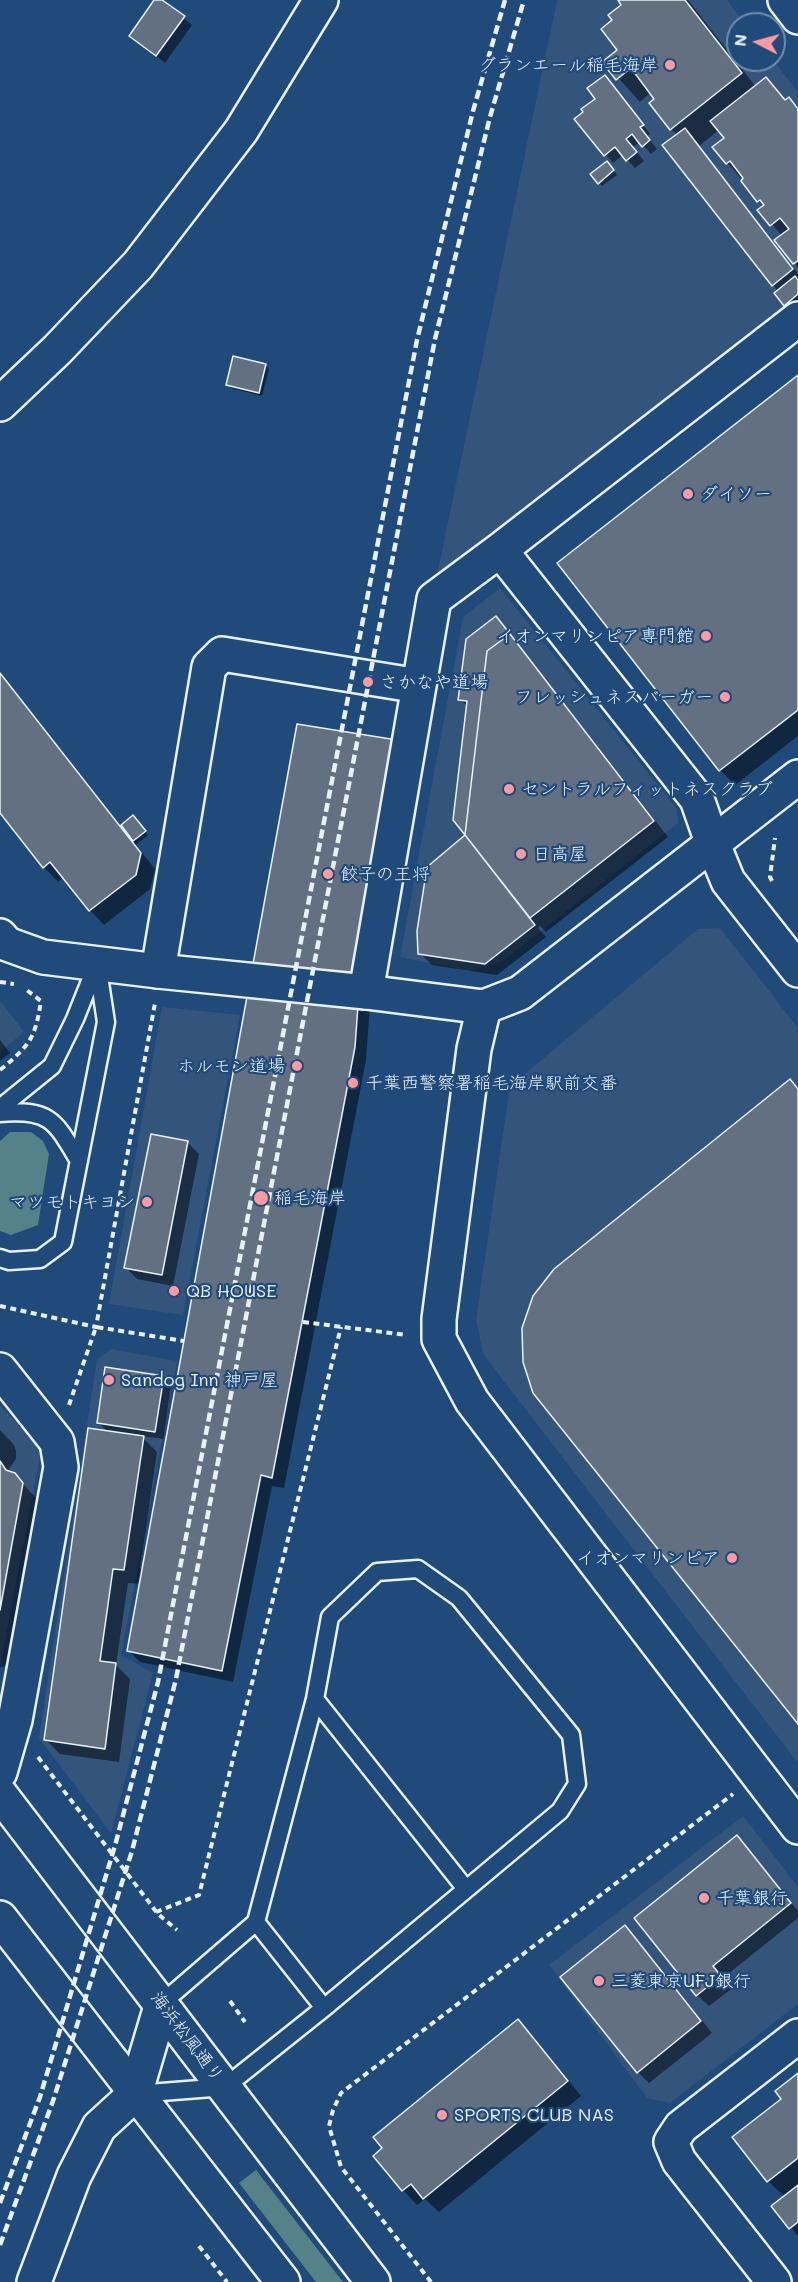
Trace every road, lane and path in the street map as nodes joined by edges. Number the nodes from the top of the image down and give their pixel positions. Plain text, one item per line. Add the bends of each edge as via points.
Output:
1 (321, 0) edge
2 (785, 0) edge
3 (798, 17) edge
4 (798, 319) edge
5 (0, 404) edge
6 (500, 550) junction
7 (419, 686) junction
8 (798, 777) edge
9 (780, 833) dead end
10 (712, 842) junction
11 (776, 889) dead end
12 (0, 936) edge
13 (97, 963) junction
14 (798, 970) edge
15 (0, 982) edge
16 (157, 986) junction
17 (366, 992) junction
18 (484, 1007) junction
19 (0, 1070) edge
20 (0, 1108) edge
21 (0, 1113) edge
22 (79, 1161) junction
23 (0, 1258) edge
24 (0, 1306) edge
25 (303, 1322) dead end
26 (96, 1327) junction
27 (341, 1327) junction
28 (439, 1339) junction
29 (183, 1341) dead end
30 (0, 1370) edge
31 (66, 1413) dead end
32 (315, 1699) junction
33 (33, 1750) dead end
34 (0, 1772) edge
35 (758, 1775) junction
36 (0, 1794) edge
37 (798, 1827) edge
38 (466, 1889) junction
39 (156, 1912) junction
40 (0, 1918) edge
41 (256, 1922) junction
42 (177, 1930) dead end
43 (230, 2001) dead end
44 (162, 2003) junction
45 (324, 2008) junction
46 (245, 2022) dead end
47 (798, 2036) edge
48 (225, 2087) junction
49 (135, 2094) junction
50 (199, 2246) dead end
51 (34, 2282) edge
52 (227, 2282) edge
53 (283, 2282) edge
54 (373, 2282) edge
55 (431, 2282) edge
56 (774, 2282) edge

1 - 5 street via 241,131 138,265
2 - 3 street
4 - 6 street
6 - 7 street via 434,599
6 - 10 street via 697,799
7 - 16 street via 222,654 209,667
7 - 17 street
8 - 10 street
9 - 11 path via 775,838 770,877
10 - 14 street via 728,881
10 - 18 street via 520,993
12 - 13 street via 7,944 43,957
13 - 16 street
13 - 20 lane via 52,1066
13 - 22 lane via 106,1022
15 - 19 path via 20,985 40,1000 36,1029 25,1050
16 - 17 street
16 - 26 path
17 - 18 street
18 - 28 street via 474,1049
21 - 22 lane via 46,1117 57,1126
22 - 23 lane via 63,1242 40,1259 9,1262
24 - 26 path
25 - 27 path
26 - 29 path
26 - 31 path
27 - 28 path
27 - 39 path via 199,1895
28 - 35 street via 472,1401
30 - 34 street via 57,1442 61,1467 15,1720
32 - 38 lane
32 - 38 lane via 330,1617 377,1572 418,1569 459,1598 571,1735 577,1784 560,1810
32 - 41 lane
33 - 39 path
35 - 37 street
35 - 55 path via 341,2093 329,2126 341,2167
36 - 44 street, 海浜松風通り
38 - 45 lane
39 - 42 path
40 - 49 street
41 - 44 lane
41 - 45 lane
43 - 46 path
44 - 48 street, 海浜松風通り
44 - 49 street
45 - 48 lane
47 - 56 street via 681,2127 671,2142 679,2161
48 - 49 lane
48 - 54 street, 海浜松風通り
49 - 51 street via 99,2127 74,2176
49 - 53 street
50 - 52 path

